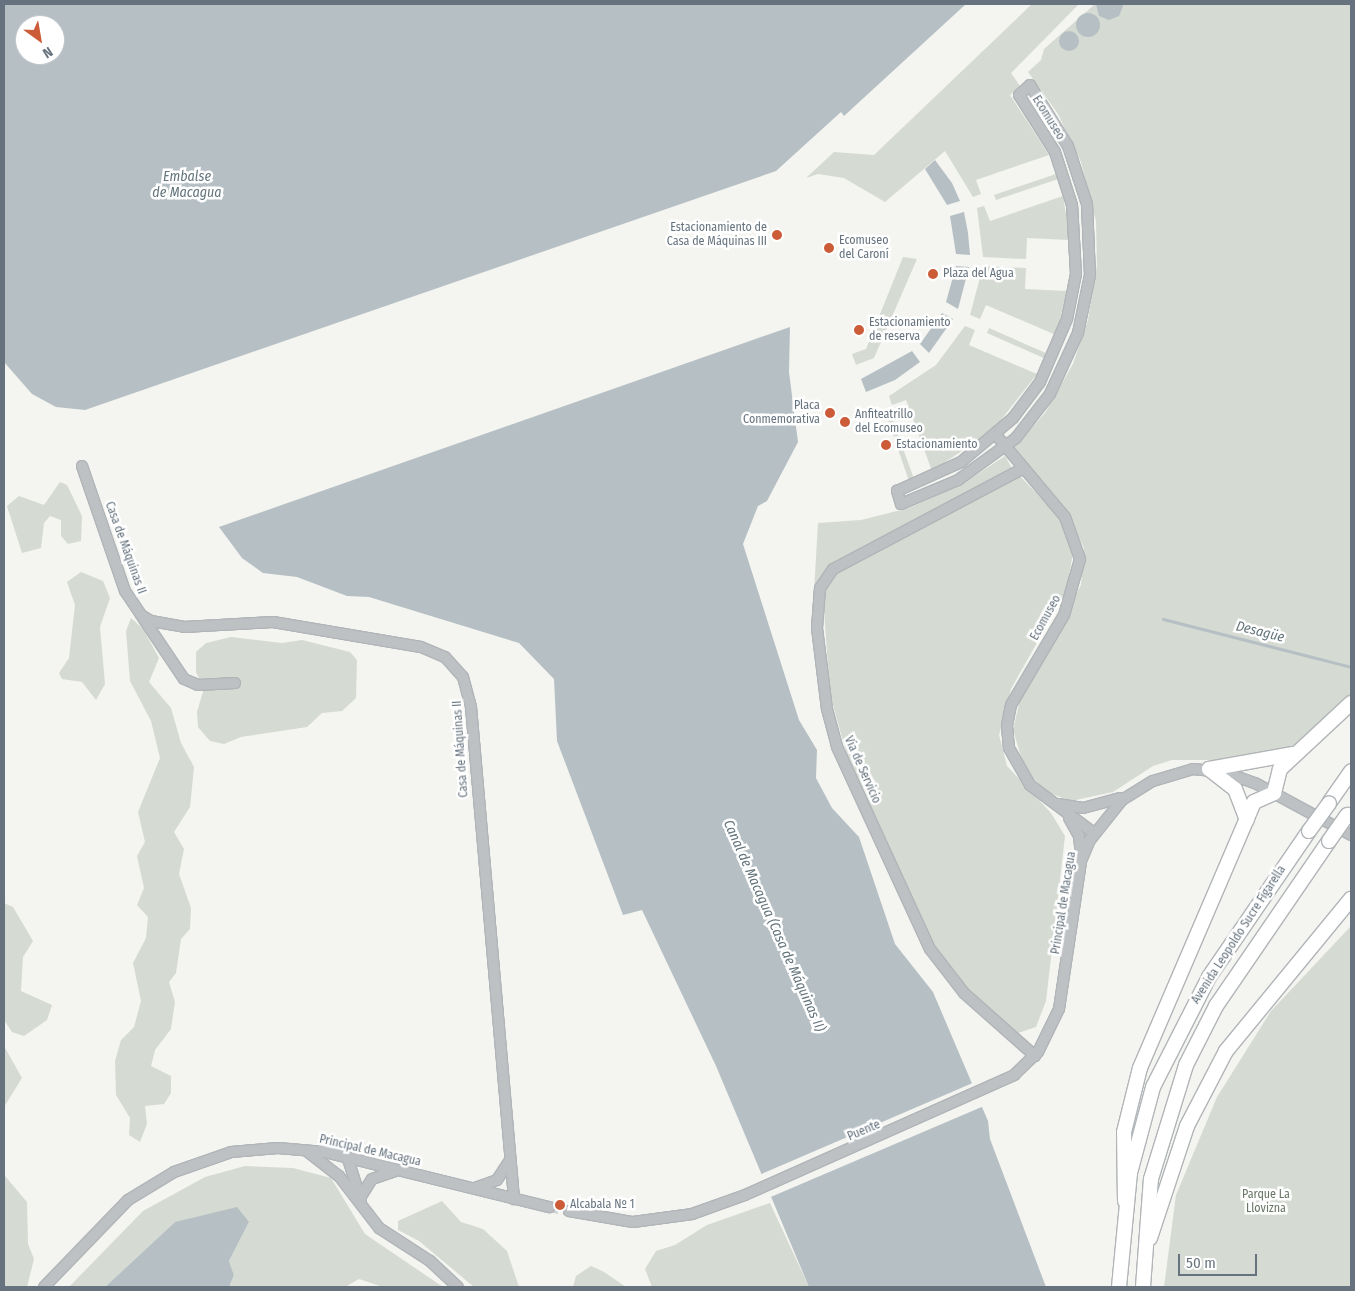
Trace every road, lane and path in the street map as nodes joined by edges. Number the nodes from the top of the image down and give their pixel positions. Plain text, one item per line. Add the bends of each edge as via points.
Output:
1 (1071, 153) junction
2 (1057, 158) junction
3 (1086, 202) junction
4 (1072, 206) junction
5 (1076, 250) junction
6 (1091, 250) junction
7 (1059, 344) junction
8 (1072, 350) junction
9 (996, 436) junction
10 (1006, 447) junction
11 (82, 466) dead end
12 (1024, 468) junction
13 (141, 615) junction
14 (236, 683) dead end
15 (1351, 703) edge
16 (1299, 751) junction
17 (1209, 769) junction
18 (1351, 771) edge
19 (1132, 793) junction
20 (1274, 793) junction
21 (1052, 802) junction
22 (1064, 811) junction
23 (1349, 812) edge
24 (1247, 820) junction
25 (1094, 833) junction
26 (1351, 835) edge
27 (1081, 861) junction
28 (1351, 899) edge
29 (1035, 1056) junction
30 (992, 1089) joint
31 (303, 1149) junction
32 (347, 1156) junction
33 (510, 1156) junction
34 (399, 1170) junction
35 (470, 1188) junction
36 (360, 1198) junction
37 (514, 1198) junction
38 (1126, 1201) junction
39 (549, 1207) tunnel mouth
40 (569, 1211) tunnel mouth
41 (367, 1213) junction
42 (1144, 1260) junction
43 (46, 1285) edge
44 (458, 1287) edge
45 (1119, 1287) edge
46 (1143, 1287) edge

1 - 2 street, Ecomuseo
1 - 2 street, Ecomuseo via 1030,85 1019,96
1 - 3 street, Ecomuseo
2 - 4 street, Ecomuseo
3 - 4 street
3 - 6 street, Ecomuseo
4 - 5 street, Ecomuseo
5 - 6 street
5 - 7 street, Ecomuseo via 1072,297
6 - 8 street, Ecomuseo via 1088,294
7 - 8 street
7 - 9 street, Ecomuseo via 1027,401
8 - 10 street, Ecomuseo via 1040,409
9 - 10 street, Ecomuseo
9 - 10 street, Ecomuseo via 941,474 896,491 901,504 958,480
10 - 12 street, Ecomuseo
11 - 13 street, Casa de Máquinas II via 125,592
12 - 21 street, Ecomuseo via 1066,517 1080,559 1067,607 1016,693 1006,726 1018,769
12 - 29 street, Vía de Servicio via 833,569 820,588 817,628 827,709 837,747 930,949 964,993
13 - 14 street via 184,680 198,684
13 - 33 street, Casa de Máquinas II via 166,626 273,622 421,647 445,657 463,677 471,706
15 - 16 main road
16 - 17 main road via 1269,762
16 - 20 main road via 1280,769
17 - 19 street, Principal de Macagua via 1166,775
17 - 20 street via 1240,777
17 - 24 main road via 1235,789
18 - 38 main road, Avenida Leopoldo Sucre Figarella, bridge via 1227,949 1177,1034 1142,1121
19 - 21 street via 1092,807
19 - 25 street, Principal de Macagua
20 - 24 main road via 1254,802
20 - 26 street
21 - 22 street, Ecomuseo
22 - 25 street, Ecomuseo
22 - 27 street, Ecomuseo via 1079,836
23 - 42 main road, Avenida Leopoldo Sucre Figarella, bridge via 1216,1006 1186,1065 1151,1179
24 - 38 main road via 1236,852 1140,1068 1124,1132
25 - 27 street, Principal de Macagua
27 - 29 street, Principal de Macagua via 1058,1009
28 - 42 main road via 1221,1058 1186,1126
29 - 30 street, Principal de Macagua
30 - 40 street, Puente via 745,1196 692,1214 652,1221 618,1221
31 - 32 street, Principal de Macagua
31 - 41 street via 332,1168
31 - 43 street, Principal de Macagua via 231,1152 174,1172 114,1212
32 - 34 street, Principal de Macagua
32 - 36 street
33 - 35 street via 497,1180
33 - 37 street, Casa de Máquinas II
34 - 35 street, Principal de Macagua
34 - 36 street via 372,1179
35 - 37 street, Principal de Macagua
36 - 41 street
37 - 39 street, Principal de Macagua
38 - 45 main road, Avenida Leopoldo Sucre Figarella
41 - 44 street via 390,1238 430,1261
42 - 46 main road, Avenida Leopoldo Sucre Figarella

